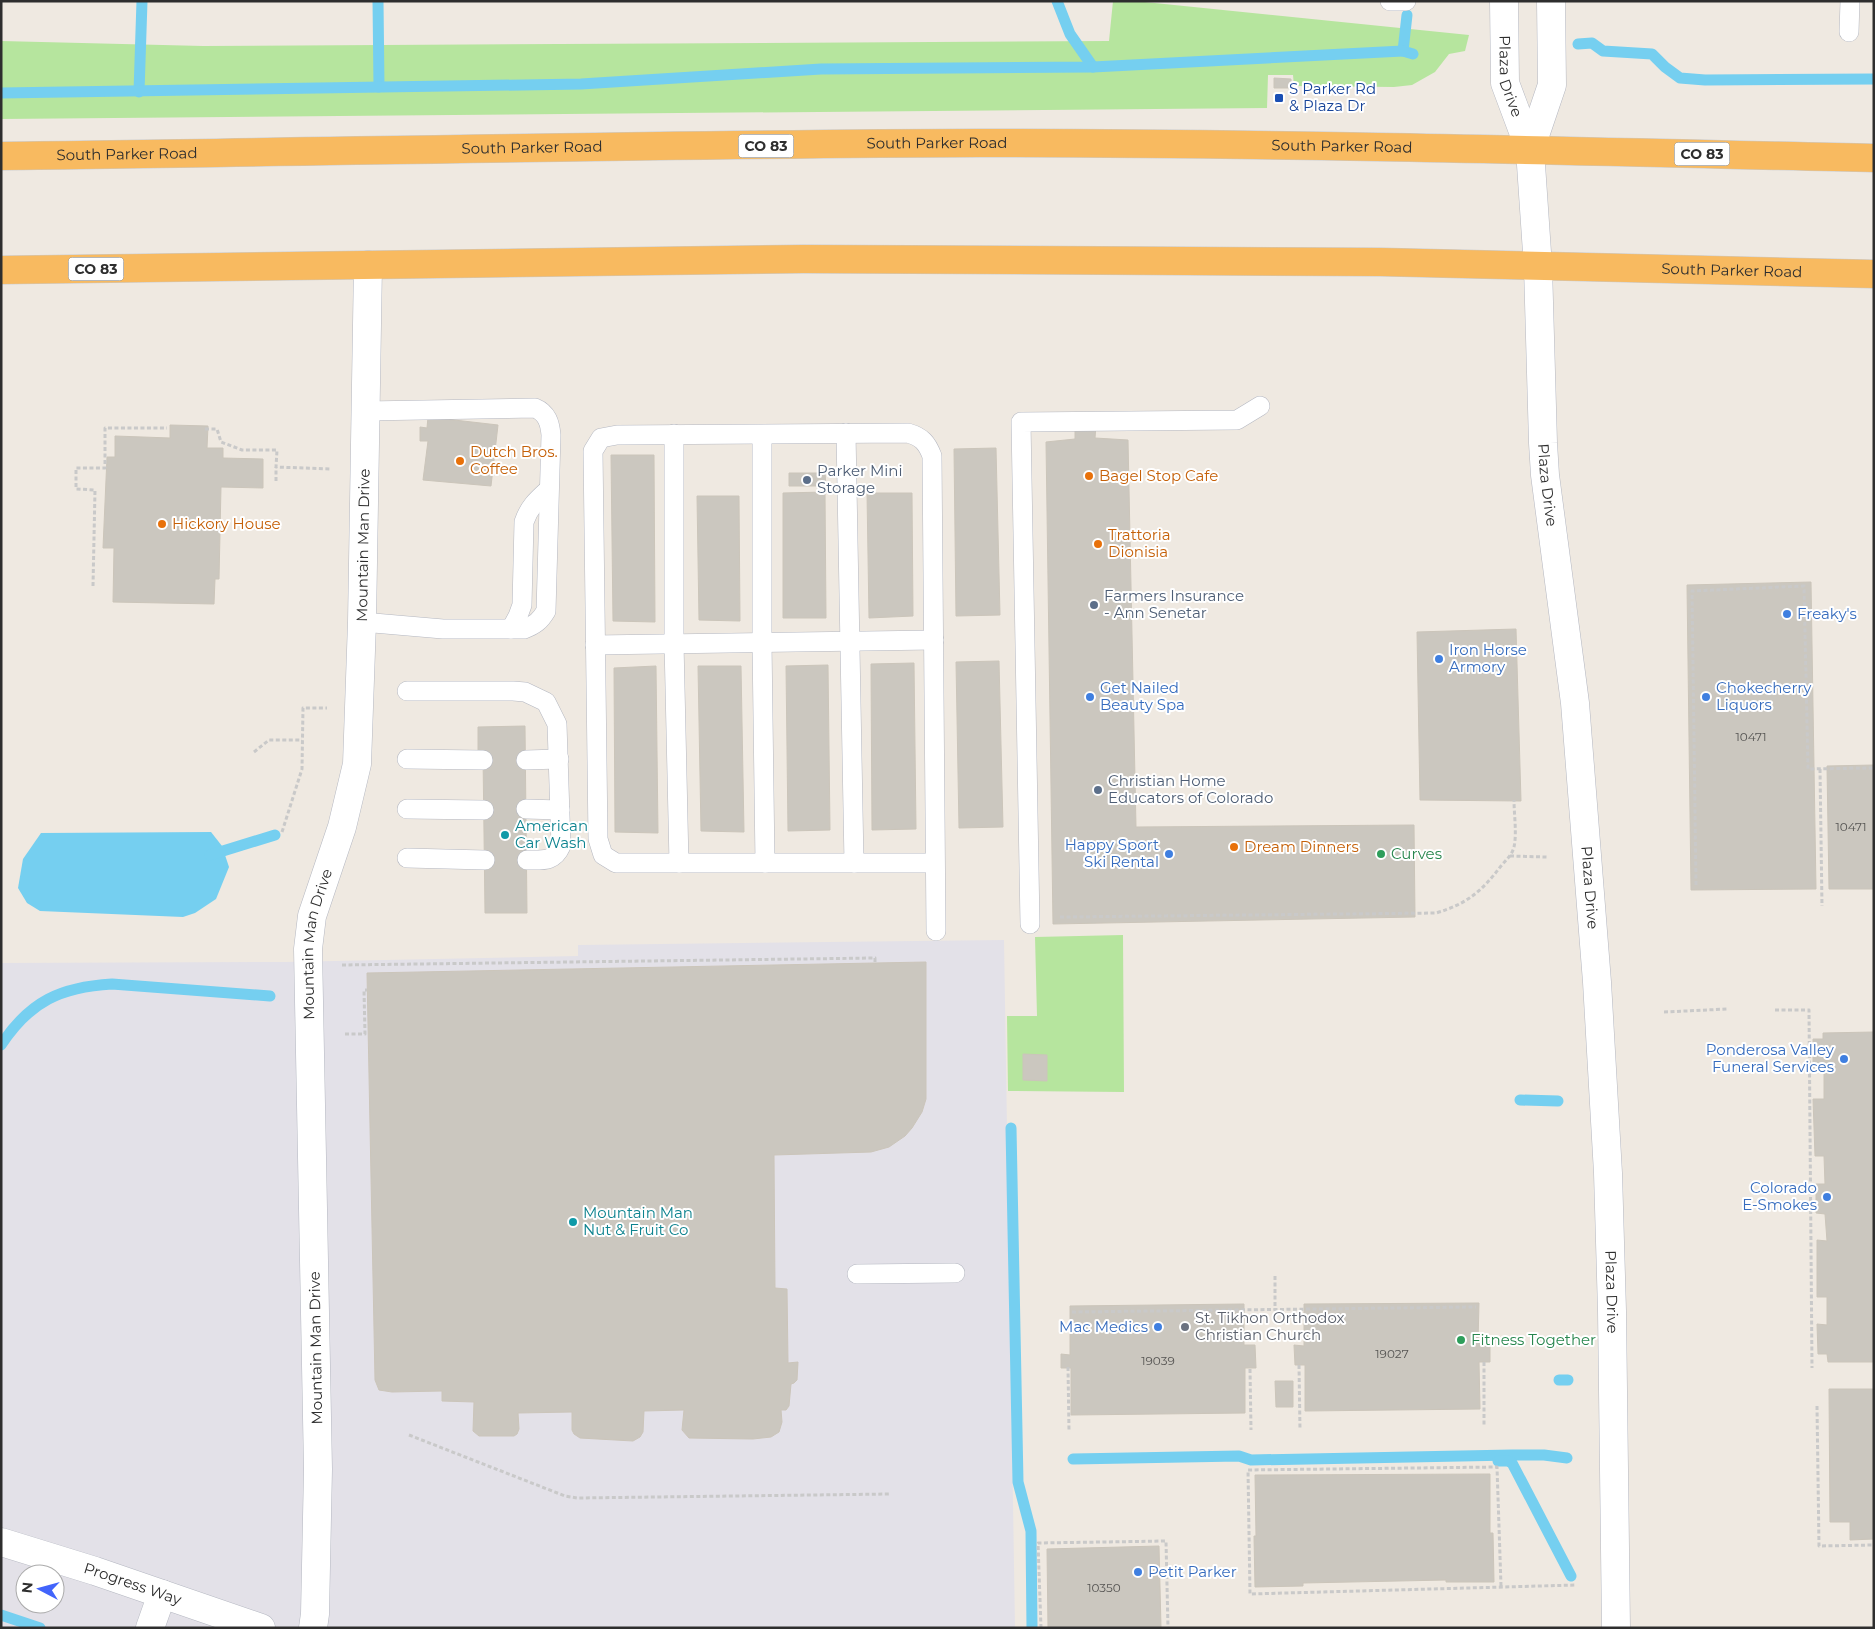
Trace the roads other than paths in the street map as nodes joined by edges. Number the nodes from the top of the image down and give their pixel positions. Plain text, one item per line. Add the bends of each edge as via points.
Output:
1 (1390, 1) edge
2 (1406, 1) edge
3 (1504, 1) edge
4 (1551, 1) edge
5 (1850, 1) edge
6 (1849, 32) dead end
7 (1530, 150) junction
8 (1, 156) edge
9 (1874, 158) edge
10 (368, 265) junction
11 (1538, 267) junction
12 (1, 270) edge
13 (1874, 274) edge
14 (1260, 406) dead end
15 (366, 410) junction
16 (846, 433) junction
17 (674, 434) junction
18 (762, 435) junction
19 (548, 490) junction
20 (362, 622) junction
21 (511, 629) junction
22 (934, 640) junction
23 (850, 642) junction
24 (762, 643) junction
25 (674, 644) junction
26 (595, 645) junction
27 (407, 690) dead end
28 (407, 759) dead end
29 (559, 759) junction
30 (483, 760) dead end
31 (526, 760) dead end
32 (407, 809) dead end
33 (526, 809) dead end
34 (484, 810) dead end
35 (560, 810) junction
36 (407, 858) dead end
37 (485, 860) dead end
38 (527, 860) dead end
39 (679, 863) junction
40 (854, 863) junction
41 (935, 863) junction
42 (765, 864) junction
43 (1030, 924) dead end
44 (936, 931) dead end
45 (955, 1272) dead end
46 (857, 1274) dead end
47 (1, 1542) edge
48 (162, 1594) junction
49 (150, 1628) edge
50 (261, 1628) edge
51 (313, 1628) edge
52 (1616, 1628) edge

1 - 2 lane
3 - 7 street, Plaza Drive via 1505,83
4 - 7 street, Plaza Drive via 1552,85
5 - 6 lane
7 - 8 highway, South Parker Road / CO 83 via 982,143
7 - 9 highway, South Parker Road / CO 83
7 - 11 street, Plaza Drive
10 - 11 highway, South Parker Road / CO 83 via 813,260 1371,262
10 - 12 highway, South Parker Road / CO 83
10 - 15 street, Mountain Man Drive
11 - 13 highway, South Parker Road / CO 83
11 - 52 street, Plaza Drive via 1543,443 1579,748 1608,1164
14 - 43 lane via 1238,420 1021,422
15 - 19 lane via 541,410 550,430
15 - 20 street, Mountain Man Drive
16 - 18 lane
16 - 22 lane via 908,433 918,436 928,445 932,456
16 - 23 lane
17 - 18 lane
17 - 25 lane
17 - 26 lane via 609,436 601,438 593,451
18 - 24 lane
19 - 21 lane via 534,503 524,522 522,604
19 - 21 lane via 546,611 534,626
20 - 21 lane via 443,629
20 - 51 street, Mountain Man Drive via 357,764 342,828 312,916 309,940 318,1469
22 - 23 lane
22 - 41 lane
23 - 24 lane
23 - 40 lane
24 - 25 lane
24 - 42 lane
25 - 26 lane
25 - 39 lane
26 - 39 lane via 598,840 602,855 616,863
27 - 29 lane via 512,691 536,697 546,702 557,724
28 - 30 lane
29 - 31 lane
29 - 35 lane
32 - 34 lane
33 - 35 lane
35 - 38 lane via 561,846 558,853 552,858
36 - 37 lane
39 - 42 lane
40 - 41 lane
40 - 42 lane
41 - 44 lane
45 - 46 lane
47 - 48 street, Progress Way
48 - 49 street
48 - 50 street, Progress Way

